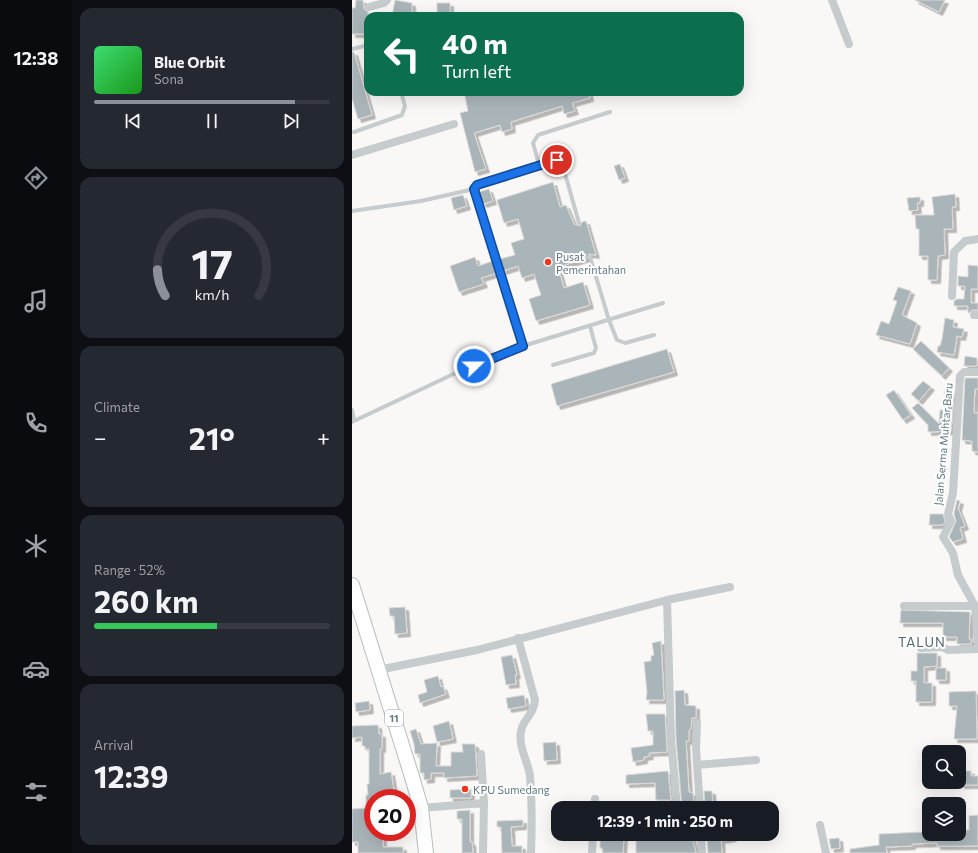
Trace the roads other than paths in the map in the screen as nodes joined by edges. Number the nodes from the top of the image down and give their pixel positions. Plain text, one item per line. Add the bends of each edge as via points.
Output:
1 (387, 0) edge
2 (832, 0) edge
3 (369, 8) dead end
4 (849, 44) dead end
5 (364, 46) edge
6 (352, 49) edge
7 (402, 96) edge
8 (610, 112) dead end
9 (454, 124) dead end
10 (352, 126) edge
11 (353, 132) edge
12 (352, 155) edge
13 (539, 165) junction
14 (474, 189) junction
15 (352, 212) edge
16 (579, 222) dead end
17 (978, 238) edge
18 (590, 257) dead end
19 (952, 296) dead end
20 (663, 303) dead end
21 (609, 320) junction
22 (590, 326) junction
23 (654, 335) dead end
24 (523, 346) junction
25 (553, 365) dead end
26 (978, 372) edge
27 (352, 410) edge
28 (353, 421) edge
29 (352, 585) edge
30 (730, 587) dead end
31 (667, 600) junction
32 (904, 606) dead end
33 (975, 606) junction
34 (978, 625) edge
35 (518, 638) junction
36 (978, 642) edge
37 (921, 648) dead end
38 (978, 649) edge
39 (378, 670) junction
40 (697, 723) dead end
41 (481, 754) dead end
42 (756, 760) dead end
43 (697, 765) junction
44 (676, 801) edge
45 (700, 801) edge
46 (484, 803) junction
47 (421, 808) junction
48 (820, 824) dead end
49 (593, 841) edge
50 (701, 841) edge
51 (426, 853) edge
52 (483, 853) edge
53 (531, 853) edge
54 (592, 853) edge
55 (702, 853) edge
56 (826, 853) edge

1 - 3 street
2 - 4 street
5 - 6 lane
7 - 11 lane via 405,106 402,115
8 - 13 lane via 538,135 533,143
9 - 12 street
10 - 11 lane
13 - 14 lane via 477,185
13 - 16 lane via 561,161
14 - 15 lane
14 - 24 lane
17 - 19 street via 965,241 954,252
18 - 21 lane
20 - 21 lane
21 - 22 lane
21 - 23 lane via 619,342 625,343
22 - 24 lane
22 - 25 lane via 596,348 594,353
24 - 28 lane via 462,370
26 - 33 street, Jalan Serma Muhtar Baru via 964,372 960,376 953,493 948,514 951,521 943,537 953,553 958,575
27 - 28 lane
29 - 39 highway, 11
30 - 31 street
31 - 35 street
31 - 44 street via 671,739
32 - 33 street
33 - 34 street, Jalan Serma Muhtar Baru
34 - 36 street, Jalan Serma Muhtar Baru
35 - 39 street via 477,650
35 - 53 street via 535,700 534,708 521,730 522,750 530,773
37 - 38 street
39 - 47 highway, 11
40 - 43 street
41 - 46 street
42 - 43 street
43 - 45 street
46 - 47 street
46 - 52 street
47 - 51 highway, 11
48 - 56 street
49 - 54 street
50 - 55 street

